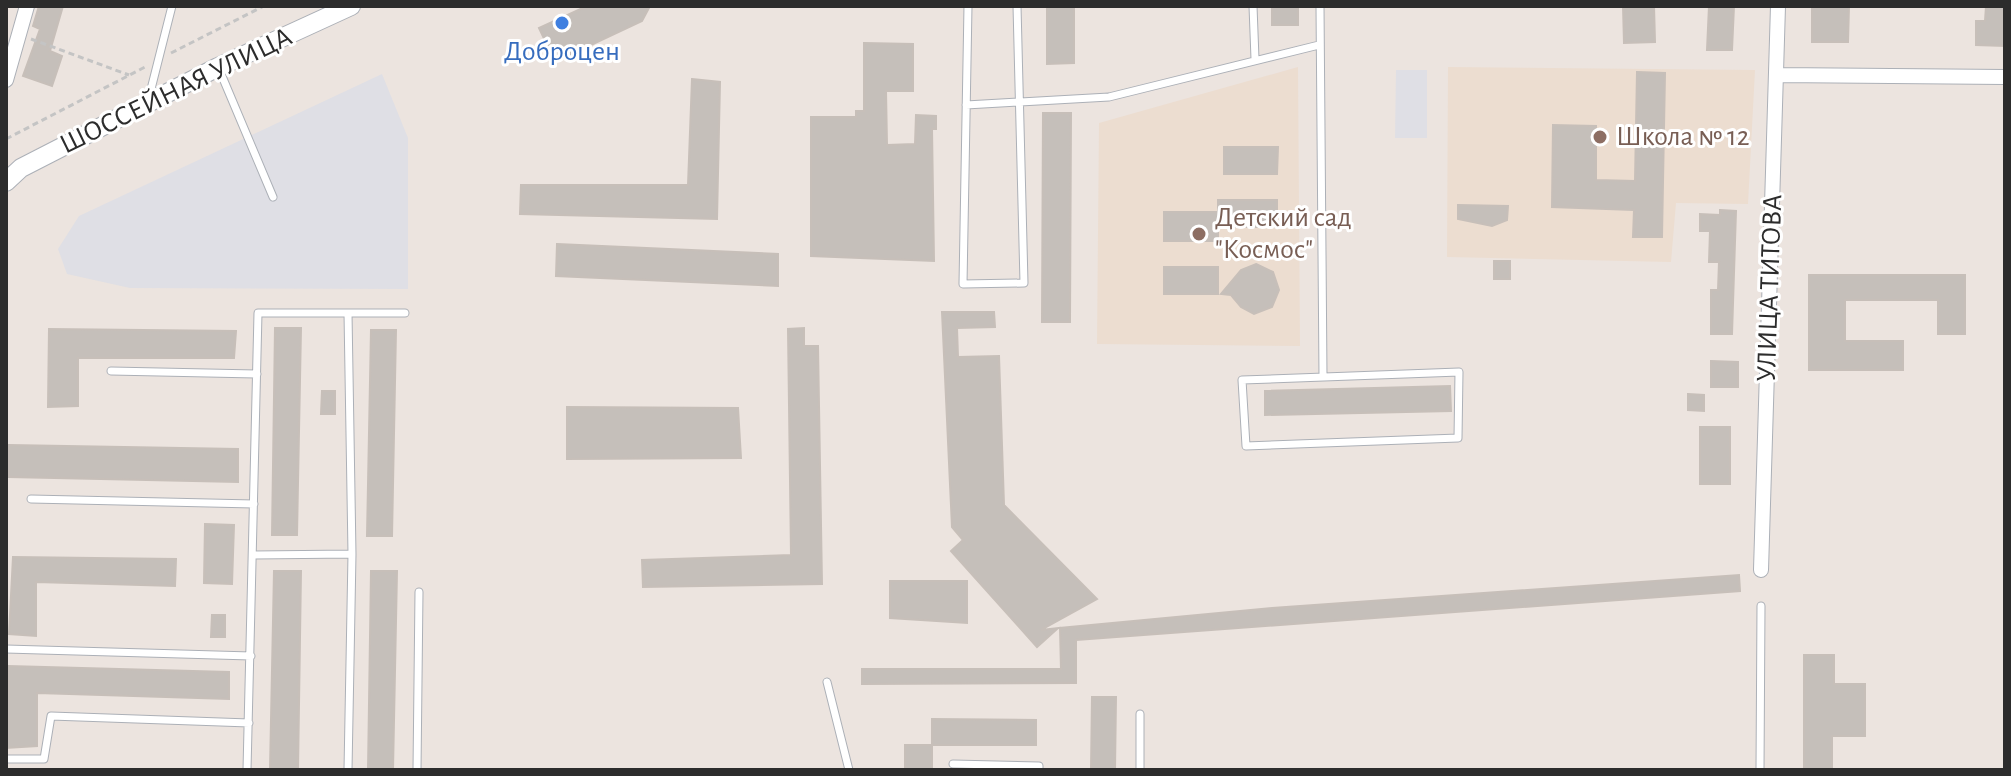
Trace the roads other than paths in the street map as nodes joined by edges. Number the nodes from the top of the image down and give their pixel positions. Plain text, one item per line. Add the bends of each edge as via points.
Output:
1 (27, 6) edge
2 (172, 6) edge
3 (351, 6) edge
4 (968, 6) edge
5 (1017, 6) edge
6 (1253, 6) edge
7 (1320, 6) edge
8 (1778, 6) edge
9 (1319, 45) junction
10 (1255, 59) junction
11 (218, 67) junction
12 (1777, 75) junction
13 (2005, 77) edge
14 (6, 80) edge
15 (147, 103) junction
16 (1017, 103) junction
17 (966, 105) junction
18 (6, 182) edge
19 (273, 197) dead end
20 (348, 313) junction
21 (405, 313) dead end
22 (111, 371) dead end
23 (257, 374) junction
24 (1323, 376) junction
25 (31, 499) dead end
26 (254, 504) junction
27 (352, 554) junction
28 (253, 555) junction
29 (1761, 570) dead end
30 (419, 592) dead end
31 (1761, 606) dead end
32 (6, 649) edge
33 (251, 656) junction
34 (827, 682) dead end
35 (1140, 714) dead end
36 (249, 723) junction
37 (6, 759) edge
38 (953, 764) dead end
39 (247, 770) edge
40 (348, 770) edge
41 (417, 770) edge
42 (849, 770) edge
43 (1039, 770) edge
44 (1140, 770) edge
45 (1760, 770) edge

1 - 14 street
2 - 15 lane
3 - 11 street, ШОССЕЙНАЯ УЛИЦА
4 - 17 lane
5 - 16 lane
6 - 10 lane
7 - 9 lane
8 - 12 street, УЛИЦА ТИТОВА
9 - 10 lane
9 - 24 lane
10 - 16 lane via 1109,97
11 - 15 street, ШОССЕЙНАЯ УЛИЦА
11 - 19 lane
12 - 13 street
12 - 29 street, УЛИЦА ТИТОВА
15 - 18 street, ШОССЕЙНАЯ УЛИЦА via 21,168
16 - 17 lane
16 - 17 lane via 1024,283 963,284
20 - 21 lane
20 - 23 lane via 258,313
20 - 27 lane
22 - 23 lane
23 - 26 lane
24 - 24 lane via 1242,380 1246,446 1458,438 1459,372
25 - 26 lane
26 - 28 lane
27 - 28 lane
27 - 40 lane
28 - 33 lane
30 - 41 lane
31 - 45 lane
32 - 33 lane
33 - 36 lane
34 - 42 lane
35 - 44 lane
36 - 37 lane via 51,716 44,759
36 - 39 lane
38 - 43 lane

